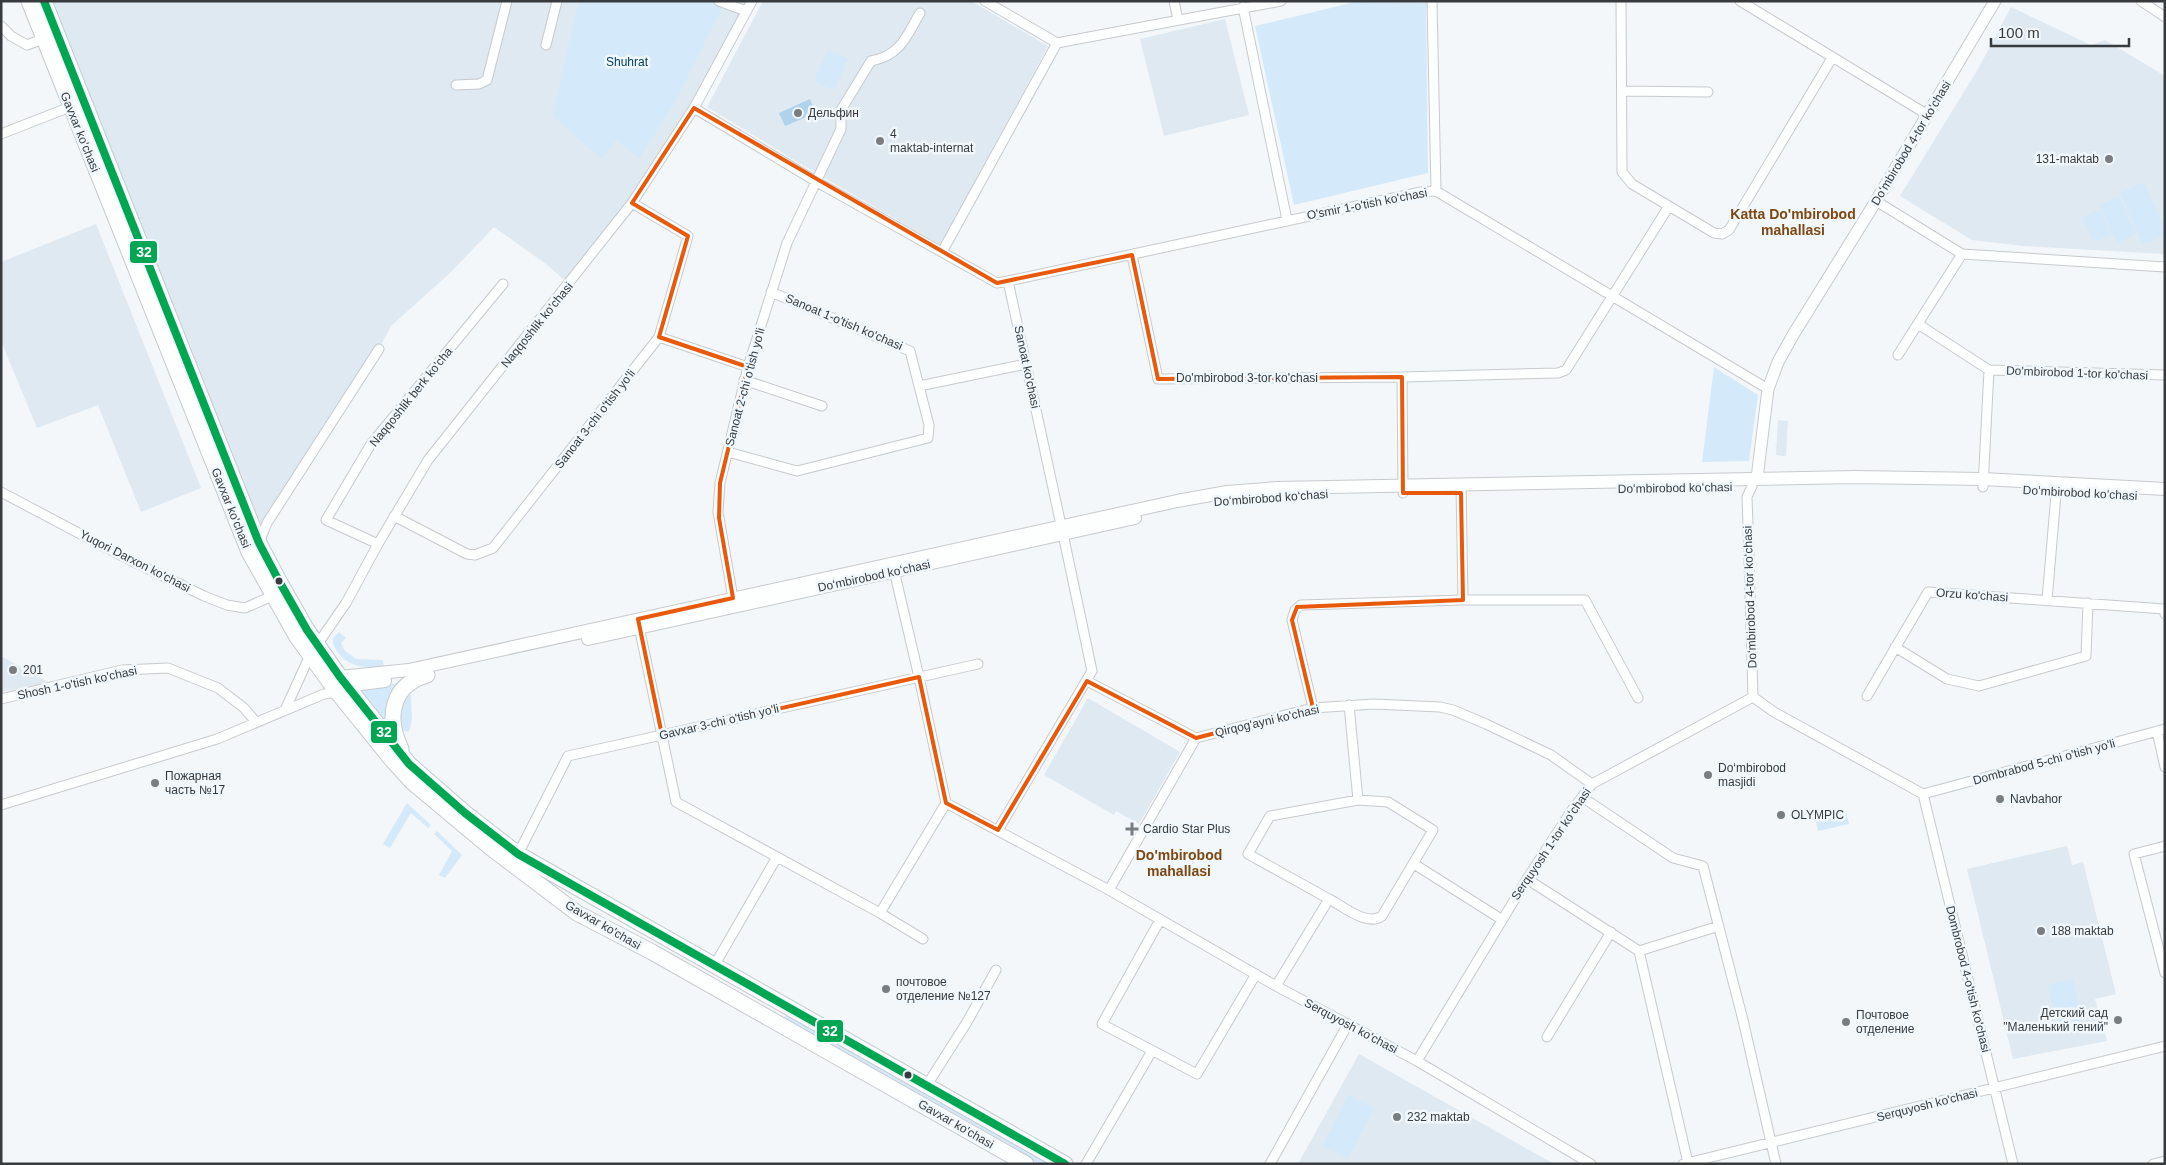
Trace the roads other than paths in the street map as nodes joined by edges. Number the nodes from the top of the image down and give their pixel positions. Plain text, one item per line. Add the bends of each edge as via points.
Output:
1 (29, 1) edge
2 (44, 1) edge
3 (507, 1) edge
4 (557, 1) edge
5 (719, 1) edge
6 (752, 1) edge
7 (986, 1) edge
8 (1174, 1) edge
9 (1281, 1) edge
10 (1432, 1) edge
11 (1621, 1) edge
12 (1740, 1) edge
13 (1995, 1) edge
14 (2141, 1) edge
15 (1243, 7) junction
16 (746, 11) junction
17 (920, 13) dead end
18 (2165, 17) edge
19 (1178, 20) junction
20 (1, 26) edge
21 (43, 39) junction
22 (1057, 43) junction
23 (546, 45) dead end
24 (1832, 58) junction
25 (456, 85) dead end
26 (1622, 91) junction
27 (1708, 92) dead end
28 (70, 107) junction
29 (694, 108) junction
30 (1928, 115) junction
31 (1, 134) edge
32 (818, 178) junction
33 (1436, 191) junction
34 (1876, 201) junction
35 (632, 204) junction
36 (1669, 206) junction
37 (1287, 220) junction
38 (942, 252) junction
39 (1962, 254) junction
40 (1132, 256) junction
41 (2165, 267) edge
42 (1008, 281) junction
43 (503, 284) dead end
44 (772, 292) junction
45 (1612, 298) junction
46 (1918, 324) junction
47 (660, 337) junction
48 (379, 349) dead end
49 (1898, 355) dead end
50 (1026, 364) junction
51 (748, 367) junction
52 (1989, 370) junction
53 (2165, 376) edge
54 (1402, 378) junction
55 (744, 380) junction
56 (919, 386) junction
57 (1768, 389) junction
58 (822, 406) dead end
59 (728, 452) junction
60 (1983, 483) junction
61 (1753, 485) junction
62 (2056, 487) junction
63 (1403, 489) junction
64 (1461, 489) junction
65 (2165, 489) edge
66 (1, 492) edge
67 (2165, 498) edge
68 (394, 516) junction
69 (1062, 530) junction
70 (259, 543) junction
71 (378, 544) junction
72 (893, 567) junction
73 (272, 596) junction
74 (1463, 600) junction
75 (2047, 600) junction
76 (734, 602) junction
77 (2088, 603) junction
78 (2165, 614) edge
79 (638, 624) junction
80 (1895, 647) junction
81 (314, 651) junction
82 (978, 664) dead end
83 (427, 675) junction
84 (919, 678) junction
85 (1087, 681) junction
86 (336, 687) junction
87 (1867, 696) dead end
88 (1753, 697) junction
89 (1638, 698) dead end
90 (1, 699) edge
91 (1349, 705) junction
92 (1313, 708) junction
93 (285, 710) junction
94 (256, 722) junction
95 (2161, 730) edge
96 (662, 735) junction
97 (1196, 738) junction
98 (409, 764) junction
99 (2165, 767) edge
100 (1592, 784) junction
101 (1923, 794) junction
102 (1582, 797) junction
103 (1358, 800) junction
104 (946, 803) junction
105 (1, 805) edge
106 (998, 830) junction
107 (2165, 846) edge
108 (518, 854) junction
109 (777, 857) junction
110 (1414, 864) junction
111 (1526, 879) junction
112 (1109, 890) junction
113 (1330, 899) junction
114 (880, 913) junction
115 (1501, 919) junction
116 (1160, 920) junction
117 (1719, 926) junction
118 (1611, 932) junction
119 (923, 939) dead end
120 (1639, 951) junction
121 (714, 966) junction
122 (996, 970) dead end
123 (2165, 973) edge
124 (1256, 974) junction
125 (1276, 986) junction
126 (783, 1002) junction
127 (773, 1020) junction
128 (1348, 1024) junction
129 (1547, 1037) dead end
130 (2165, 1046) edge
131 (1152, 1051) junction
132 (1417, 1062) junction
133 (927, 1085) junction
134 (1994, 1088) junction
135 (1771, 1144) junction
136 (2165, 1161) edge
137 (1686, 1163) edge
138 (1026, 1164) edge
139 (1065, 1164) edge
140 (1086, 1164) edge
141 (1270, 1164) edge
142 (1591, 1164) edge
143 (1776, 1164) edge
144 (2013, 1164) edge
145 (2153, 1164) edge

1 - 21 main road, Gavxar ko'chasi
2 - 70 main road, Gavxar ko'chasi
3 - 25 street via 487,80 479,84
4 - 23 street
5 - 16 street
6 - 16 street, Naqqoshlik ko'chasi
7 - 22 street
8 - 19 street
9 - 15 street
10 - 33 street
11 - 26 street
12 - 24 street
13 - 30 street, Doʻmbirobod 4-tor koʻchasi
14 - 18 street
15 - 19 street
15 - 37 street
16 - 29 street, Naqqoshlik ko'chasi
17 - 32 street, Sanoat 2-chi o'tish yo'li via 894,53 872,61 841,110 841,129
19 - 22 street
20 - 21 street via 27,45
21 - 28 main road, Gavxar ko'chasi
22 - 38 street
24 - 30 street
24 - 36 street via 1728,230 1722,234 1714,233
26 - 27 street
26 - 36 street via 1622,172 1632,184
28 - 31 street
28 - 73 main road, Gavxar ko'chasi via 245,543
29 - 32 street
29 - 35 street, Naqqoshlik ko'chasi
30 - 34 street, Doʻmbirobod 4-tor koʻchasi
32 - 38 street
32 - 44 street, Sanoat 2-chi o'tish yo'li via 787,244
33 - 37 street, O'smir 1-o'tish ko'chasi
33 - 45 street, O'smir 1-o'tish ko'chasi
34 - 39 street
34 - 57 street, Doʻmbirobod 4-tor koʻchasi via 1793,335
35 - 47 street, Sanoat 3-chi o'tish yo'li via 688,236
35 - 68 street, Naqqoshlik ko'chasi via 428,460
36 - 45 street, Do'mbirobod 3-tor ko'chasi
37 - 40 street, O'smir 1-o'tish ko'chasi
38 - 42 street via 997,283
39 - 41 street
39 - 46 street
40 - 42 street, O'smir 1-o'tish ko'chasi
40 - 54 street, Do'mbirobod 3-tor ko'chasi via 1158,379
42 - 50 street, Sanoat ko'chasi
43 - 71 street, Naqqoshlik berk ko'cha via 372,444 326,520
44 - 51 street, Sanoat 2-chi o'tish yo'li
44 - 56 street, Sanoat 1-o'tish ko'chasi via 910,350
45 - 54 street, Do'mbirobod 3-tor ko'chasi via 1566,370 1558,373
45 - 57 street, O'smir 1-o'tish ko'chasi
46 - 49 street
46 - 52 street, Do'mbirobod 1-tor ko'chasi
47 - 51 street
47 - 68 street, Sanoat 3-chi o'tish yo'li via 493,548 476,555 467,554
48 - 70 street via 268,523
50 - 56 street
50 - 69 street, Sanoat ko'chasi
51 - 55 street, Sanoat 2-chi o'tish yo'li
52 - 53 street, Do'mbirobod 1-tor ko'chasi
52 - 60 street, Do'mbirobod 1-tor ko'chasi
54 - 63 street
55 - 58 street
55 - 59 street, Sanoat 2-chi o'tish yo'li
56 - 59 street, Sanoat 1-o'tish ko'chasi via 929,425 928,438 797,471
57 - 61 street, Doʻmbirobod 4-tor koʻchasi
59 - 76 street, Sanoat 2-chi o'tish yo'li via 717,506
60 - 61 main road, Doʻmbirobod koʻchasi
60 - 62 main road, Doʻmbirobod koʻchasi
61 - 64 main road, Doʻmbirobod koʻchasi
61 - 88 street, Doʻmbirobod 4-tor koʻchasi
62 - 65 main road, Doʻmbirobod koʻchasi
62 - 67 main road, Doʻmbirobod koʻchasi
62 - 75 street
63 - 64 main road, Doʻmbirobod koʻchasi
63 - 69 main road, Doʻmbirobod koʻchasi via 1204,503
64 - 74 street
66 - 73 street, Yuqori Darxon ko'chasi via 120,555 222,603 245,608
68 - 71 street, Naqqoshlik ko'chasi
69 - 72 main road, Doʻmbirobod koʻchasi
69 - 85 street, Sanoat ko'chasi via 1092,671
70 - 81 main road, Gavxar ko'chasi
71 - 81 street, Naqqoshlik ko'chasi via 346,603
72 - 76 main road, Doʻmbirobod koʻchasi
72 - 84 street
73 - 81 main road, Gavxar ko'chasi
74 - 89 street via 1585,600
74 - 92 street via 1297,607 1292,620
75 - 77 street, Orzu ko'chasi
75 - 80 street, Orzu ko'chasi via 1928,592
76 - 79 main road, Doʻmbirobod koʻchasi
77 - 78 street, Orzu ko'chasi via 2164,609
77 - 80 street via 2086,656 1979,686 1947,679
79 - 83 main road, Doʻmbirobod koʻchasi
79 - 86 main road, Doʻmbirobod koʻchasi via 409,670 364,675
79 - 96 street
80 - 87 street, Orzu ko'chasi
81 - 86 main road, Gavxar ko'chasi
81 - 93 street, Naqqoshlik ko'chasi
82 - 84 street, Gavxar 3-chi o'tish yo'li
83 - 86 main road, Doʻmbirobod koʻchasi
83 - 98 main road via 407,684 396,702 396,734
84 - 96 street, Gavxar 3-chi o'tish yo'li
84 - 104 street
85 - 97 street
85 - 106 street
86 - 93 street
86 - 98 main road, Gavxar ko'chasi
86 - 127 main road, Gavxar ko'chasi via 412,782 576,913
88 - 100 street, Serquyosh 1-tor koʻchasi
88 - 101 street via 1774,712
90 - 94 street, Shosh 1-o'tish ko'chasi via 122,670 168,668 218,688
91 - 92 street, Qirqog'ayni ko'chasi
91 - 100 street, Qirqog'ayni ko'chasi via 1396,704 1454,710 1551,755
91 - 103 street
92 - 97 street, Qirqog'ayni ko'chasi
93 - 94 street
94 - 105 street via 217,739
95 - 99 street
95 - 101 street, Dombrabod 5-chi o'tish yo'li
96 - 108 street, Gavxar 3-chi o'tish yo'li via 568,756
96 - 109 street via 676,802
97 - 112 street
98 - 108 main road, Gavxar ko'chasi
100 - 102 street, Serquyosh 1-tor koʻchasi
101 - 134 street, Dombrobod 4-o'tish ko'chasi
102 - 111 street, Serquyosh 1-tor koʻchasi
102 - 117 street via 1673,858 1703,866
103 - 110 street via 1388,802 1433,830
103 - 113 street via 1270,816 1248,854
104 - 106 street, Serquyosh ko'chasi
104 - 114 street
106 - 112 street, Serquyosh ko'chasi
107 - 123 street via 2134,854
108 - 121 main road, Gavxar ko'chasi
109 - 114 street
109 - 121 street
110 - 113 street via 1379,919 1367,920
110 - 115 street
111 - 115 street, Serquyosh 1-tor koʻchasi
111 - 118 street
112 - 116 street, Serquyosh ko'chasi
113 - 125 street
114 - 119 street
115 - 132 street, Serquyosh 1-tor koʻchasi
116 - 124 street, Serquyosh ko'chasi
116 - 131 street via 1102,1024
117 - 120 street
117 - 135 street
118 - 120 street
118 - 129 street
120 - 137 street, Serquyosh ko'chasi
121 - 126 main road, Gavxar ko'chasi
122 - 133 street
124 - 125 street, Serquyosh ko'chasi
124 - 131 street via 1197,1074
125 - 128 street, Serquyosh ko'chasi
126 - 127 main road
126 - 133 main road, Gavxar ko'chasi
127 - 138 main road, Gavxar ko'chasi
128 - 132 street, Serquyosh ko'chasi
128 - 141 street
130 - 134 street, Serquyosh ko'chasi
131 - 140 street
132 - 142 street, Serquyosh ko'chasi
133 - 139 main road, Gavxar ko'chasi
134 - 135 street, Serquyosh ko'chasi
134 - 144 street, Dombrobod 4-o'tish ko'chasi
135 - 137 street, Serquyosh ko'chasi
135 - 143 street
136 - 145 street

